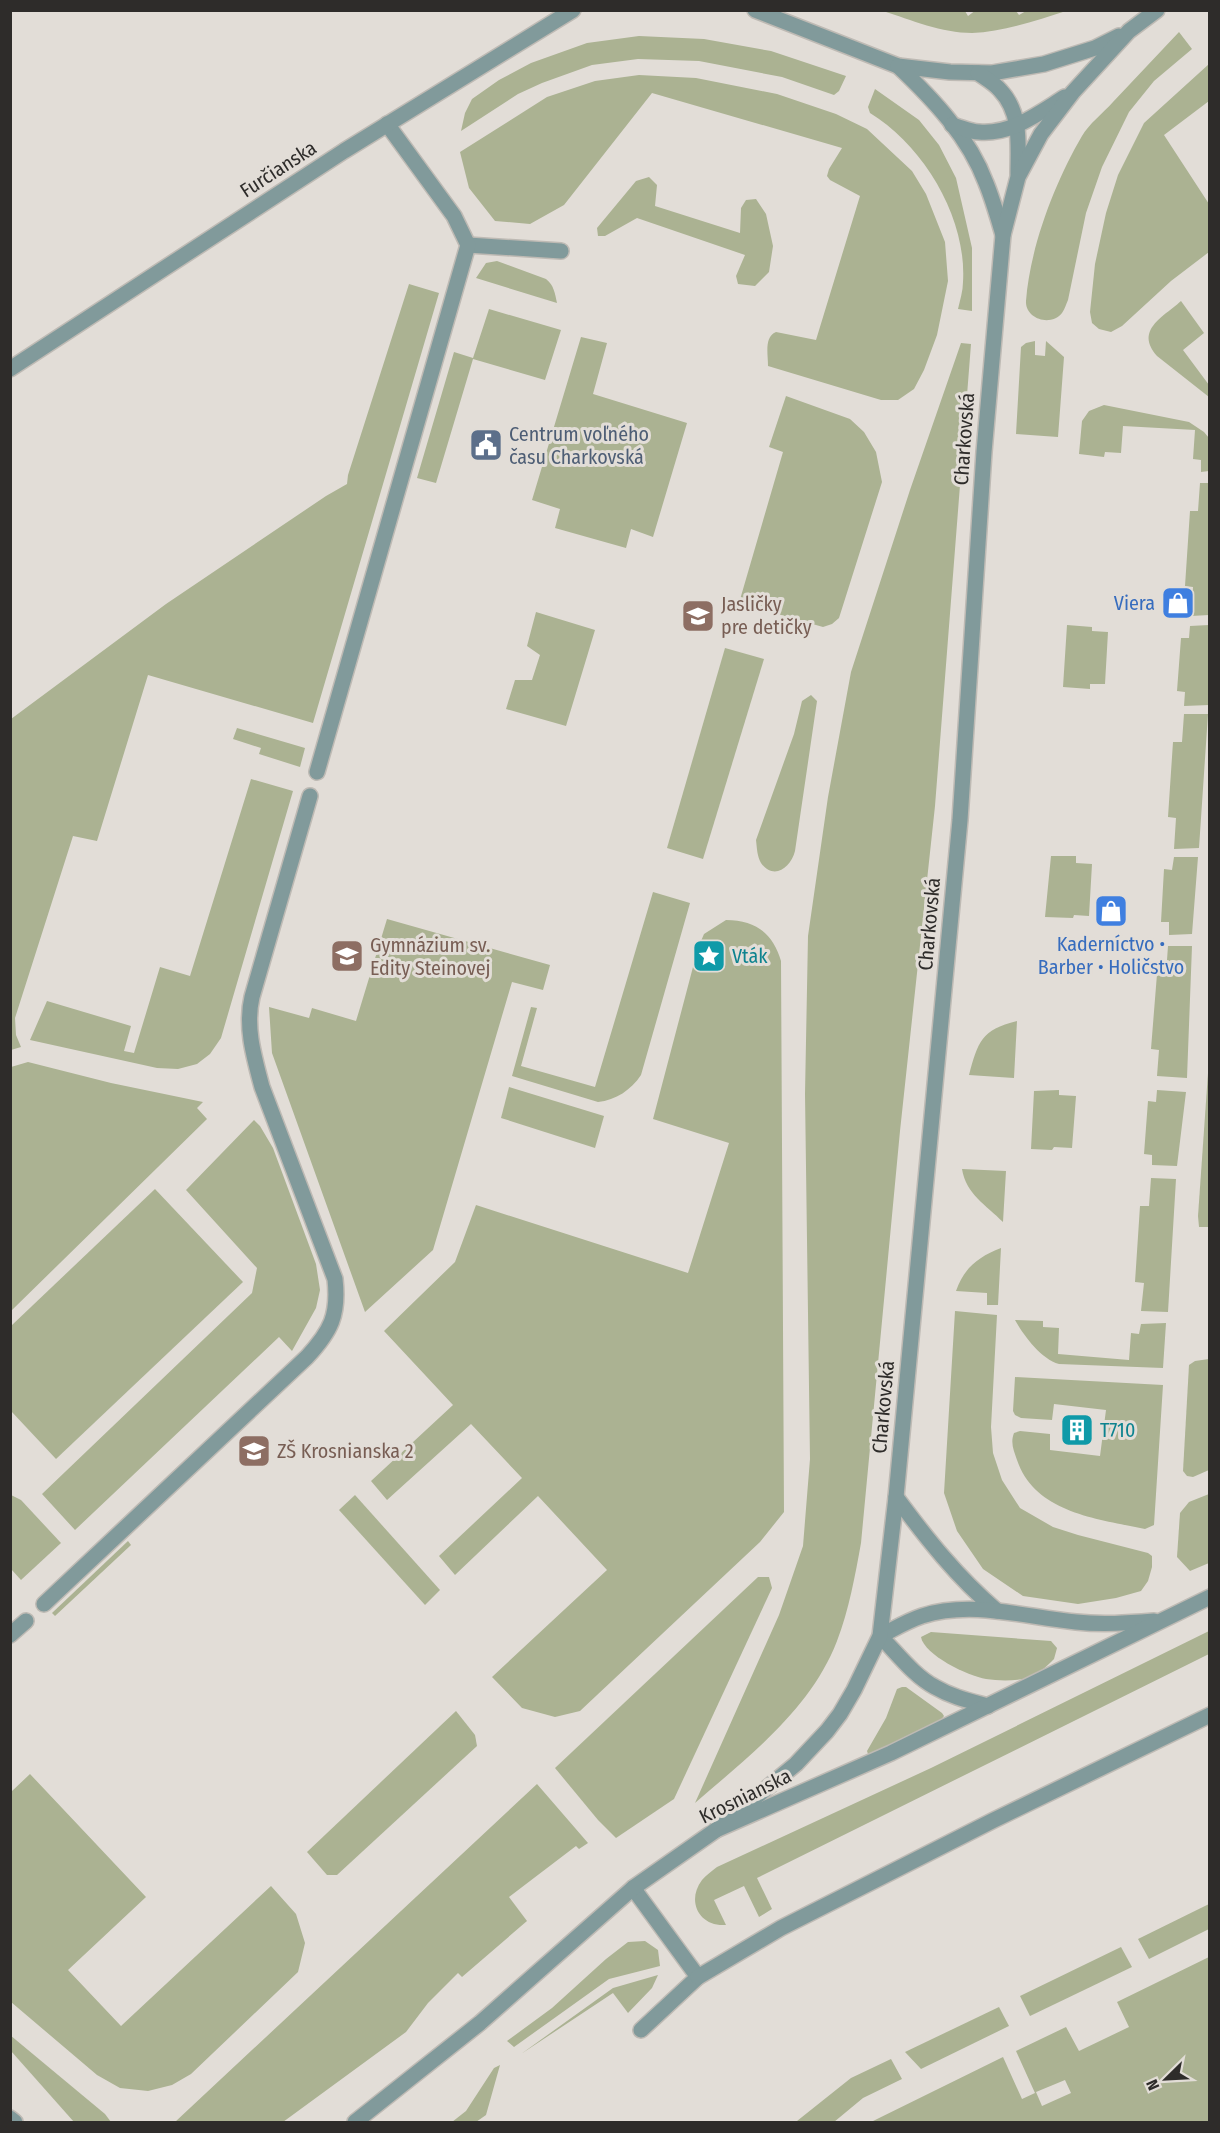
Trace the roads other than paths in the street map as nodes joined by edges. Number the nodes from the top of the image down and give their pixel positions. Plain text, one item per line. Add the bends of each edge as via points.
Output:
1 (573, 10) edge
2 (755, 10) edge
3 (1157, 10) edge
4 (1129, 31) junction
5 (897, 66) junction
6 (978, 73) junction
7 (1073, 92) junction
8 (387, 124) junction
9 (952, 125) junction
10 (1018, 125) junction
11 (1018, 177) junction
12 (1003, 236) junction
13 (468, 245) junction
14 (561, 251) dead end
15 (10, 369) edge
16 (317, 772) dead end
17 (310, 796) dead end
18 (896, 1497) junction
19 (1209, 1597) edge
20 (44, 1604) dead end
21 (997, 1611) junction
22 (1164, 1620) junction
23 (26, 1621) dead end
24 (10, 1635) edge
25 (880, 1636) junction
26 (988, 1706) junction
27 (1209, 1715) edge
28 (716, 1830) junction
29 (633, 1888) junction
30 (698, 1977) junction
31 (641, 2030) dead end
32 (10, 2118) edge
33 (15, 2122) edge
34 (355, 2122) edge

1 - 8 street, Furčianska
2 - 5 street
3 - 4 street, Charkovská
4 - 6 street via 1066,58 1016,70
4 - 7 street, Charkovská
5 - 6 street
5 - 9 street
6 - 10 street via 1000,90 1012,106
7 - 10 street
7 - 11 street, Charkovská via 1041,134
8 - 13 street via 454,216
8 - 15 street, Furčianska
9 - 10 street via 991,133
9 - 12 street via 986,182
10 - 11 street
11 - 12 street, Charkovská
12 - 18 street, Charkovská via 984,452 960,820
13 - 14 street
13 - 16 street
17 - 20 street via 252,997 249,1030 262,1087 335,1279 334,1319 307,1357
18 - 21 street via 948,1564
18 - 25 street, Charkovská
19 - 22 street, Krosnianska
21 - 22 street via 1078,1623
21 - 25 street via 968,1609 923,1616
22 - 26 street, Krosnianska
23 - 24 street
25 - 26 street via 933,1686
25 - 28 street, Charkovská via 854,1690 827,1731 796,1764
26 - 28 street, Krosnianska
27 - 30 street via 781,1928
28 - 29 street, Krosnianska
29 - 30 street
29 - 34 street, Krosnianska via 475,2027
30 - 31 street
32 - 33 street

